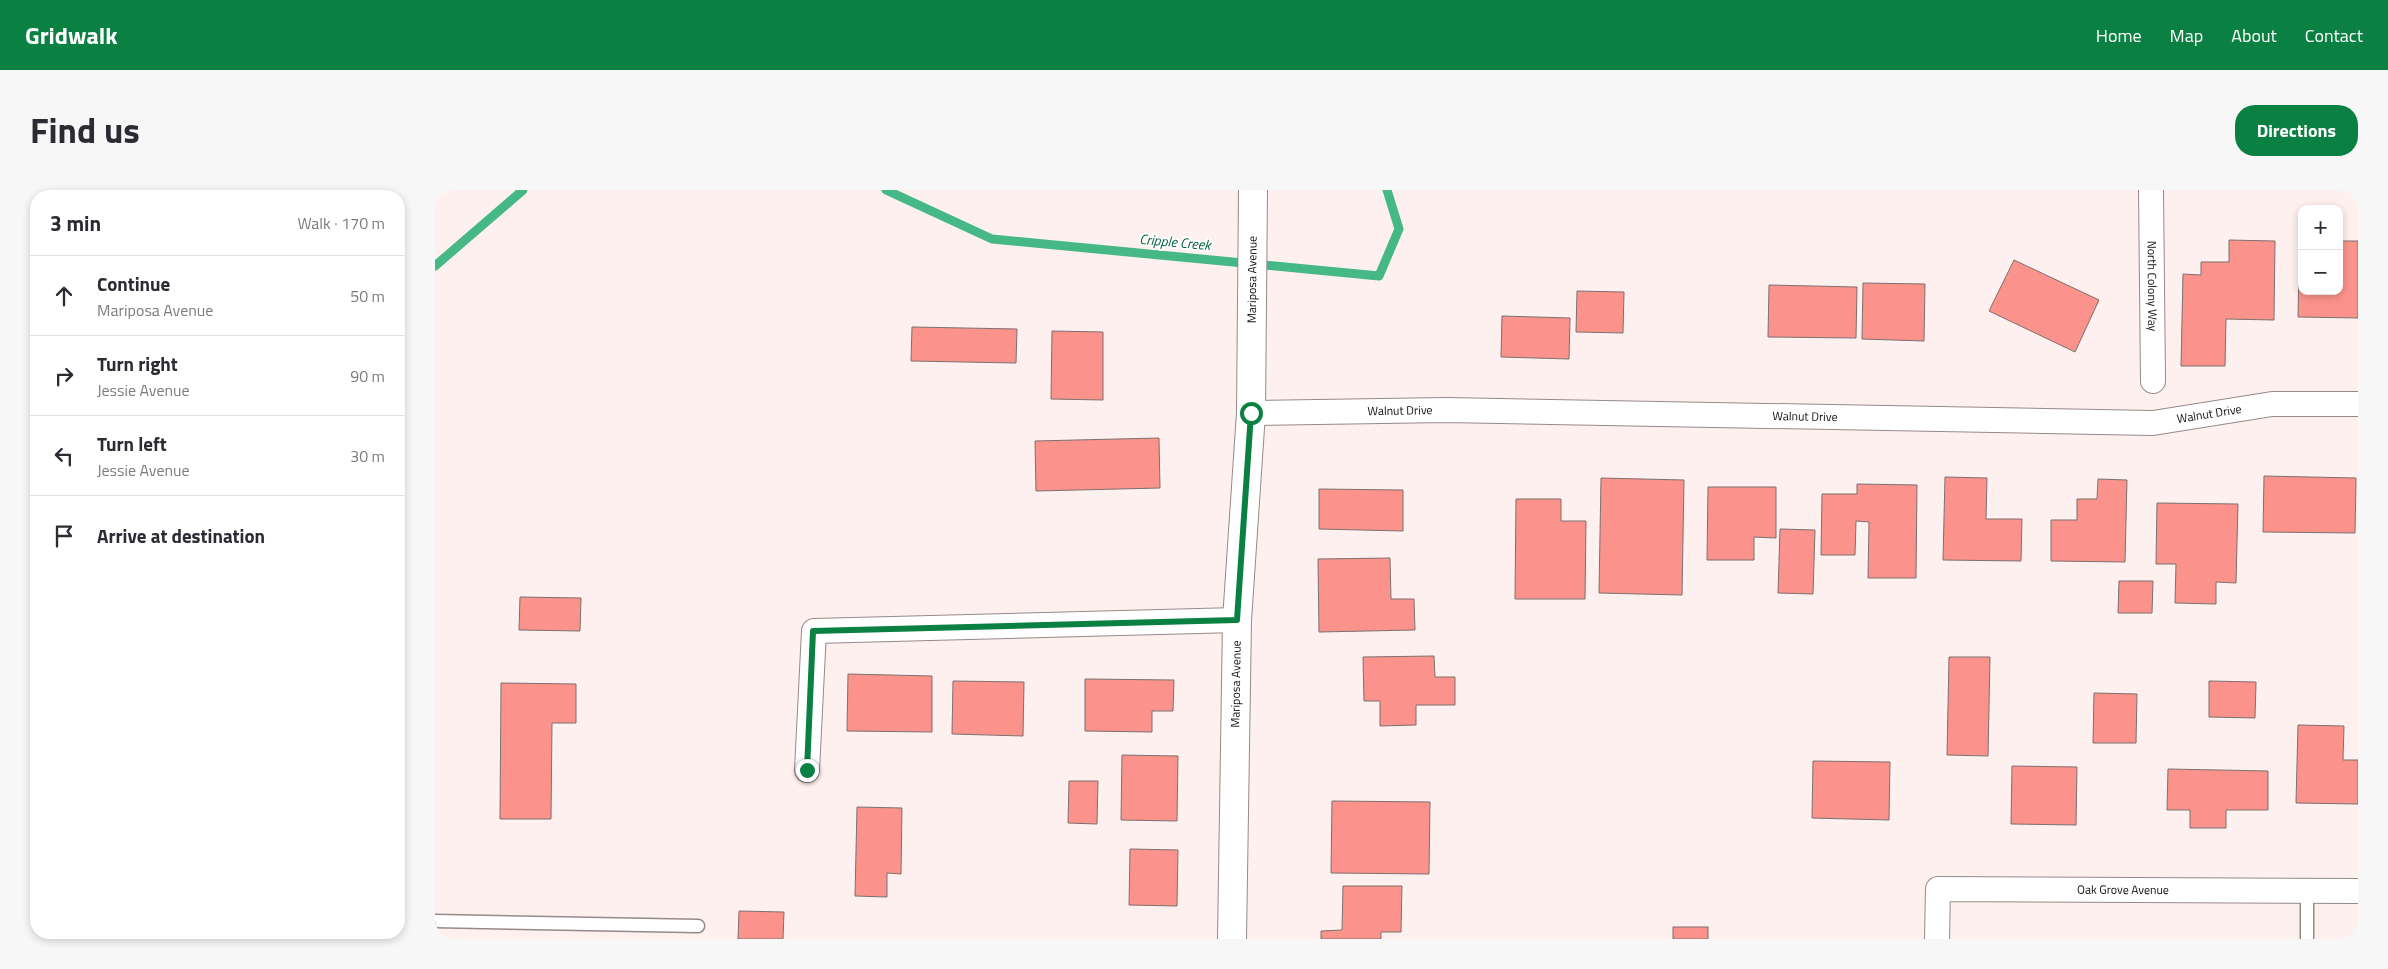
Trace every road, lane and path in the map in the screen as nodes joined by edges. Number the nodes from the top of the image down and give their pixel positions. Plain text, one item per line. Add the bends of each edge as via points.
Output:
1 (2151, 190) edge
2 (1253, 203) edge
3 (2153, 382) dead end
4 (2358, 404) edge
5 (1251, 413) junction
6 (1237, 620) junction
7 (807, 770) dead end
8 (2307, 891) junction
9 (2358, 891) edge
10 (435, 921) edge
11 (698, 926) dead end
12 (1231, 939) edge
13 (1937, 939) edge
14 (2307, 939) edge

1 - 3 street, North Colony Way
2 - 5 street, Mariposa Avenue
4 - 5 street, Walnut Drive via 2272,404 2153,423 1446,410
5 - 6 street, Mariposa Avenue
6 - 7 street via 813,631
6 - 12 street, Mariposa Avenue
8 - 9 street, Oak Grove Avenue
8 - 13 street, Oak Grove Avenue via 1938,889
8 - 14 lane
10 - 11 lane

